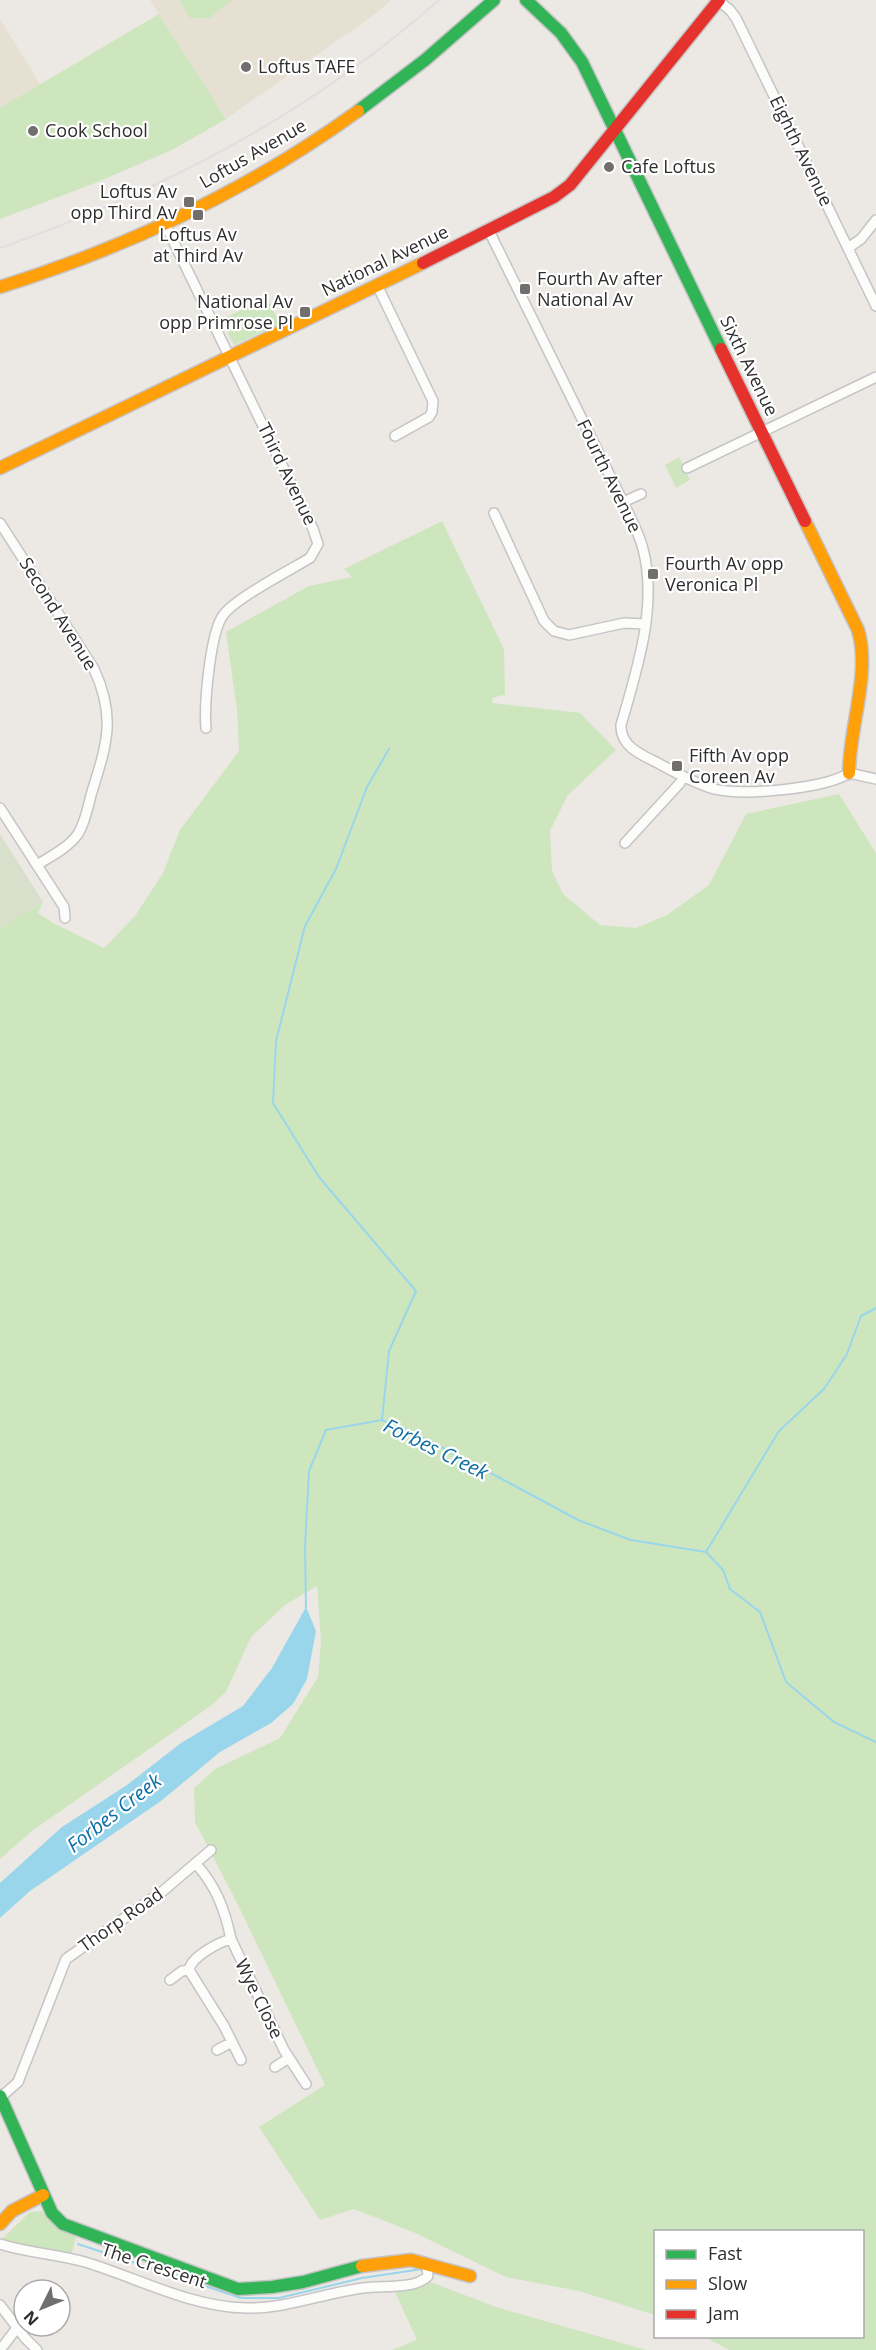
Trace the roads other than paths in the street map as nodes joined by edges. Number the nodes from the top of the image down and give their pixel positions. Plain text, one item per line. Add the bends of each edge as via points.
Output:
1 (494, 0) edge
2 (526, 0) edge
3 (719, 0) edge
4 (615, 130) junction
5 (876, 220) edge
6 (165, 224) junction
7 (489, 231) junction
8 (848, 248) junction
9 (377, 285) junction
10 (0, 287) edge
11 (876, 306) edge
12 (230, 356) junction
13 (876, 377) edge
14 (762, 433) junction
15 (395, 436) dead end
16 (0, 468) edge
17 (687, 468) dead end
18 (641, 494) dead end
19 (623, 502) junction
20 (494, 513) dead end
21 (0, 523) edge
22 (644, 624) junction
23 (206, 728) dead end
24 (849, 773) junction
25 (683, 776) junction
26 (876, 779) edge
27 (0, 808) edge
28 (625, 843) dead end
29 (37, 865) junction
30 (65, 918) dead end
31 (211, 1850) dead end
32 (196, 1864) junction
33 (231, 1938) junction
34 (189, 1970) junction
35 (170, 1980) dead end
36 (232, 2042) junction
37 (217, 2050) dead end
38 (289, 2058) junction
39 (241, 2060) dead end
40 (274, 2067) dead end
41 (306, 2084) dead end
42 (1, 2097) edge
43 (43, 2195) junction
44 (0, 2224) edge
45 (0, 2244) edge
46 (427, 2266) junction
47 (470, 2276) dead end
48 (0, 2305) edge
49 (12, 2321) edge
50 (12, 2334) edge
51 (26, 2338) edge
52 (0, 2350) edge
53 (37, 2350) edge

1 - 6 street, Loftus Avenue via 409,73 342,122 246,182
2 - 4 street, Sixth Avenue via 572,46
3 - 4 street, National Avenue
3 - 8 street, Eighth Avenue via 736,18
4 - 7 street, National Avenue via 570,185
4 - 14 street, Sixth Avenue
5 - 8 street
6 - 10 street, Loftus Avenue
6 - 12 street, Third Avenue
7 - 9 street, National Avenue
7 - 19 street, Fourth Avenue
8 - 11 street, Eighth Avenue
9 - 12 street, National Avenue
9 - 15 street via 434,401 429,417
12 - 16 street, National Avenue
12 - 23 street, Third Avenue via 318,544 310,558 232,606 218,622
13 - 14 street
14 - 17 street
14 - 24 street, Sixth Avenue via 862,643
18 - 19 street
19 - 22 street, Fourth Avenue via 643,547 648,585
20 - 22 street via 544,621 554,632 569,635 624,623
21 - 29 street, Second Avenue via 88,658 99,680 108,725 104,752 79,832
22 - 25 street, Fourth Avenue via 640,661 621,725 622,737 642,755
24 - 25 street via 816,786 734,792 707,787
24 - 26 street
25 - 28 street
27 - 29 street
29 - 30 street via 69,907
31 - 32 street, Thorp Road
32 - 33 street, Wye Close via 217,1893
32 - 42 street, Thorp Road via 66,1959 18,2082
33 - 34 street, Wye Close via 213,1946
33 - 38 street, Wye Close
34 - 35 street, Wye Close
34 - 36 street
36 - 37 street
36 - 39 street
38 - 40 street, Wye Close
38 - 41 street, Wye Close
42 - 43 street, The Crescent
43 - 44 street via 12,2211
43 - 46 street, The Crescent via 63,2224 238,2289 293,2284 362,2266 411,2260
45 - 46 street, The Crescent via 82,2261 184,2298 244,2308 362,2288 414,2284 428,2276
46 - 47 street, The Crescent
48 - 49 street
50 - 52 street
51 - 53 street

